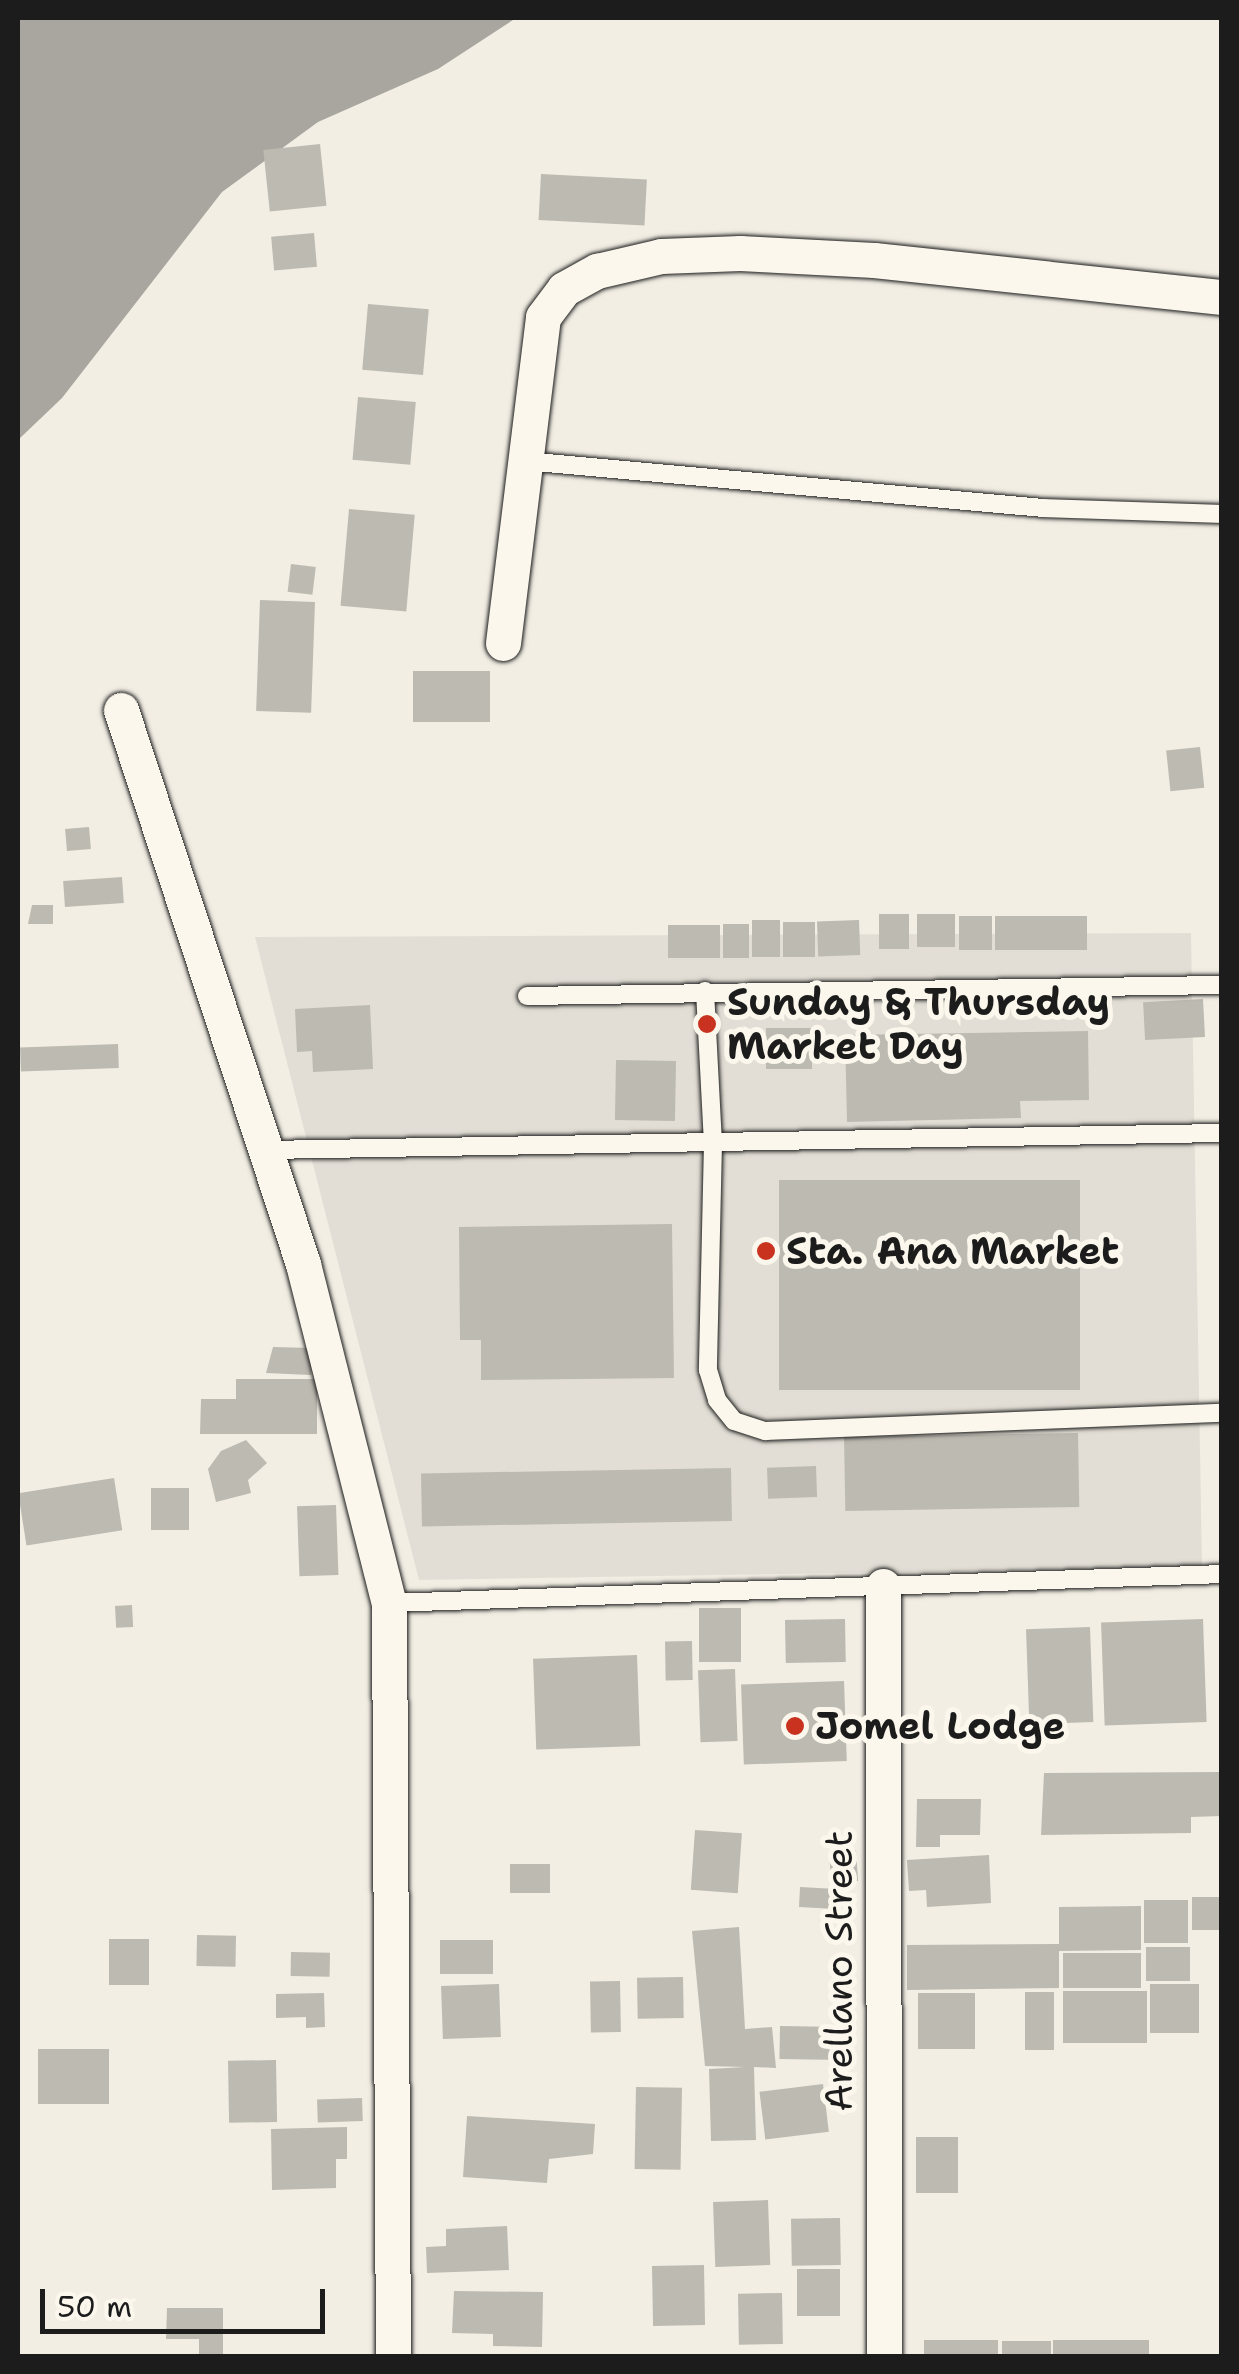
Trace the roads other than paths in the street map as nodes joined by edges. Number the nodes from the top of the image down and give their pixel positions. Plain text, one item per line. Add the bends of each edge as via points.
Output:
1 (1222, 296) edge
2 (525, 461) junction
3 (1222, 514) edge
4 (503, 642) dead end
5 (121, 710) dead end
6 (1222, 985) edge
7 (705, 992) junction
8 (527, 996) dead end
9 (1222, 1133) edge
10 (713, 1143) junction
11 (266, 1150) junction
12 (1222, 1413) edge
13 (1222, 1574) edge
14 (883, 1586) junction
15 (390, 1603) junction
16 (392, 2356) edge
17 (884, 2356) edge

1 - 2 street via 740,253 661,256 596,270 564,289 543,316
2 - 3 lane via 1044,508
2 - 4 street
5 - 11 street
6 - 7 lane
7 - 8 lane
7 - 10 lane
9 - 10 lane
10 - 11 lane
10 - 12 lane via 708,1370 717,1400 734,1421 765,1431
11 - 15 street via 350,1433
13 - 14 lane
14 - 15 lane
14 - 17 street, Arellano Street
15 - 16 street

